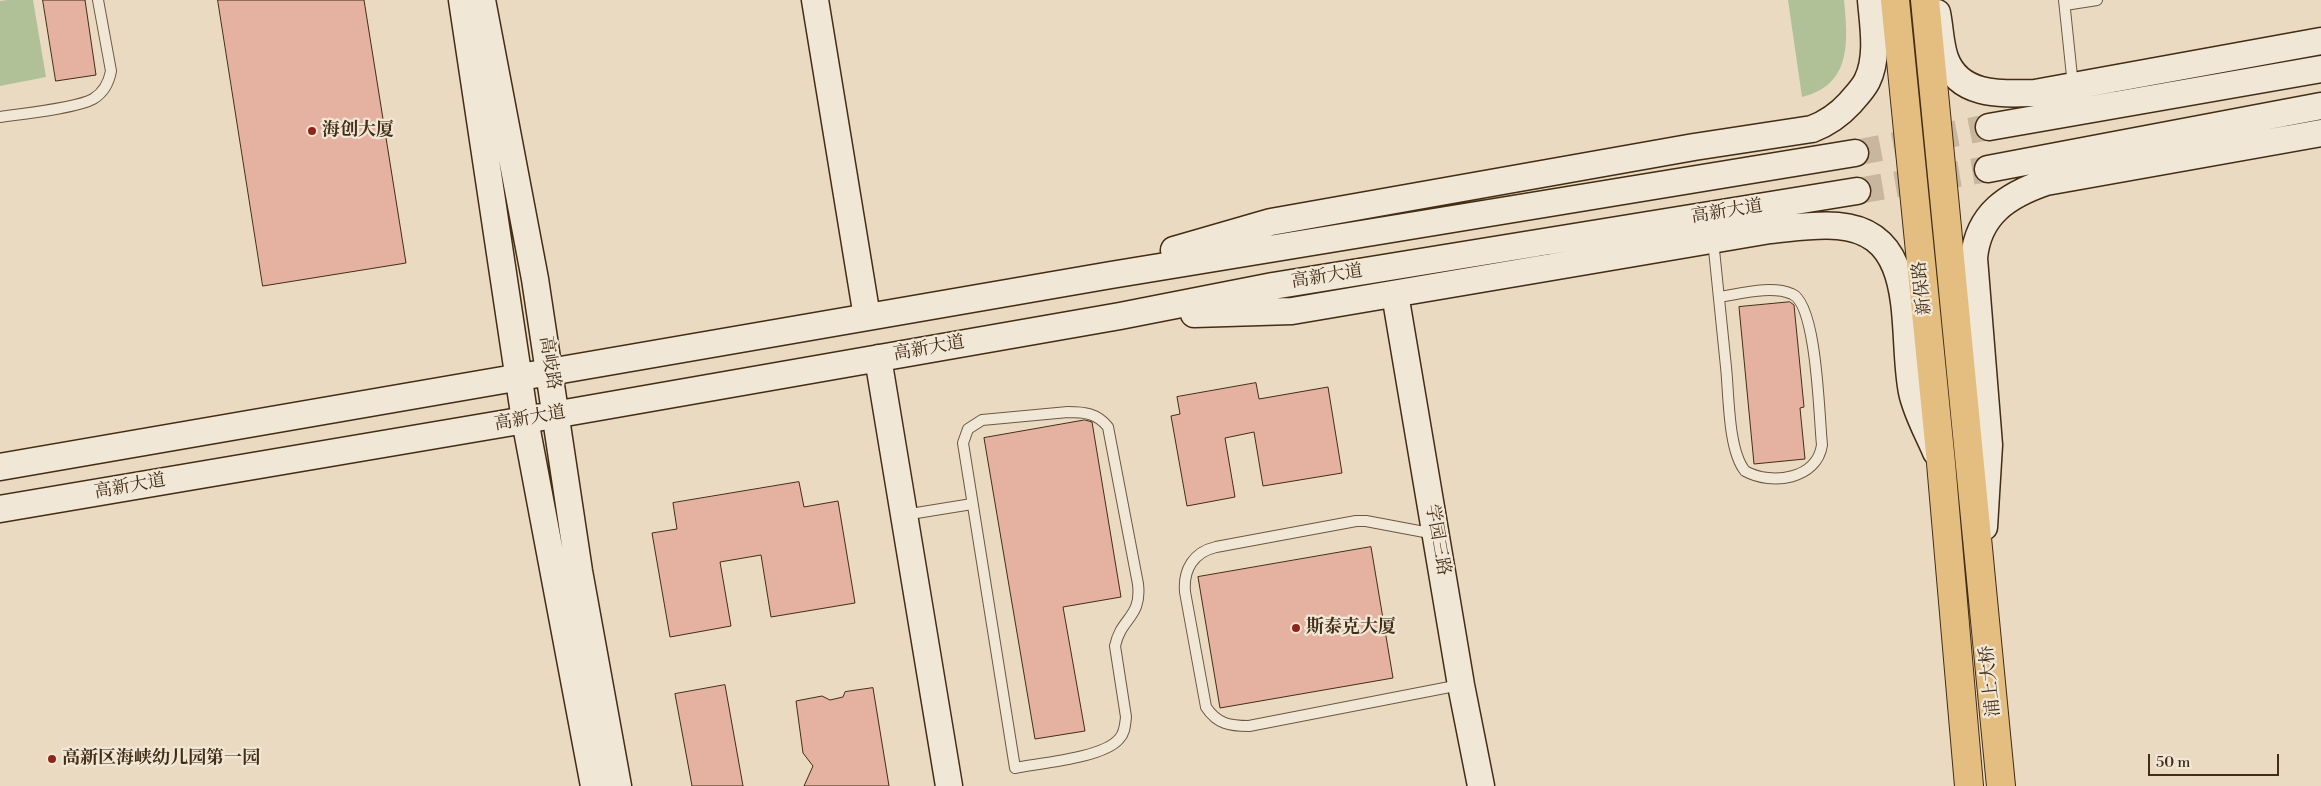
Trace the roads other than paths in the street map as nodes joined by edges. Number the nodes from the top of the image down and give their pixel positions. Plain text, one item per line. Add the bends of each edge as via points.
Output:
1 (98, 0) edge
2 (462, 0) edge
3 (482, 0) edge
4 (815, 0) edge
5 (1871, 0) edge
6 (1895, 0) edge
7 (1925, 0) edge
8 (1934, 0) edge
9 (2097, 0) edge
10 (2064, 3) edge
11 (2321, 41) edge
12 (2321, 69) edge
13 (2073, 86) junction
14 (2321, 106) edge
15 (0, 117) edge
16 (1989, 127) tunnel mouth
17 (2321, 133) edge
18 (1855, 153) tunnel mouth
19 (1988, 170) tunnel mouth
20 (1857, 191) tunnel mouth
21 (1713, 240) junction
22 (1111, 275) junction
23 (1396, 294) junction
24 (1719, 297) junction
25 (1120, 316) junction
26 (867, 317) junction
27 (878, 358) junction
28 (550, 372) junction
29 (519, 377) junction
30 (557, 415) junction
31 (525, 420) junction
32 (1941, 463) junction
33 (0, 467) edge
34 (972, 504) junction
35 (0, 509) edge
36 (904, 515) junction
37 (1435, 534) junction
38 (1981, 576) junction
39 (1461, 685) junction
40 (594, 786) edge
41 (618, 786) edge
42 (949, 786) edge
43 (1481, 786) edge
44 (1969, 786) edge
45 (2001, 786) edge

1 - 15 lane via 111,71 102,92 86,103
2 - 29 main road, 高岐路
3 - 28 main road, 高岐路 via 534,269
4 - 26 main road
5 - 22 main road via 1874,46 1867,82 1844,110 1824,125 1271,222 1162,253
6 - 32 main road, 新保路
7 - 38 main road, 新保路
8 - 13 main road via 1945,59 1959,80 1978,90 1997,94
9 - 10 lane
10 - 13 lane
11 - 13 main road
12 - 16 main road
14 - 19 main road
17 - 38 main road via 2046,182 2022,190 2007,200 1984,224 1975,242 1974,258 1989,445
18 - 22 main road, 高新大道
20 - 25 main road, 高新大道 via 1273,286
21 - 23 main road
21 - 24 lane
21 - 32 main road via 1816,225 1855,229 1882,243 1892,256 1900,278 1912,393
22 - 26 main road, 高新大道
23 - 25 main road via 1292,311
23 - 37 main road, 学园三路
24 - 24 lane via 1732,429 1740,466 1753,476 1765,478 1792,476 1805,471 1818,459 1822,445 1812,330 1804,307 1800,299 1784,292
25 - 27 main road, 高新大道
26 - 28 main road, 高新大道
27 - 30 main road, 高新大道
27 - 36 main road
28 - 29 main road, 高新大道
28 - 30 main road, 高岐路
29 - 31 main road, 高岐路
29 - 33 main road, 高新大道
30 - 31 main road, 高新大道
30 - 41 main road, 高岐路 via 579,571
31 - 35 main road, 高新大道
31 - 40 main road, 高岐路
32 - 44 main road, 新保路
34 - 34 lane via 1015,768 1103,751 1120,739 1125,729 1115,646 1122,628 1138,604 1139,595 1108,427 1102,419 1082,412 994,418 974,423 963,443
34 - 36 lane
36 - 42 main road
37 - 39 main road, 学园三路
37 - 39 lane via 1366,521 1207,549 1194,559 1186,574 1187,601 1206,707 1217,720 1226,724 1249,726
38 - 45 main road, 浦上大桥
39 - 43 main road, 学园三路

